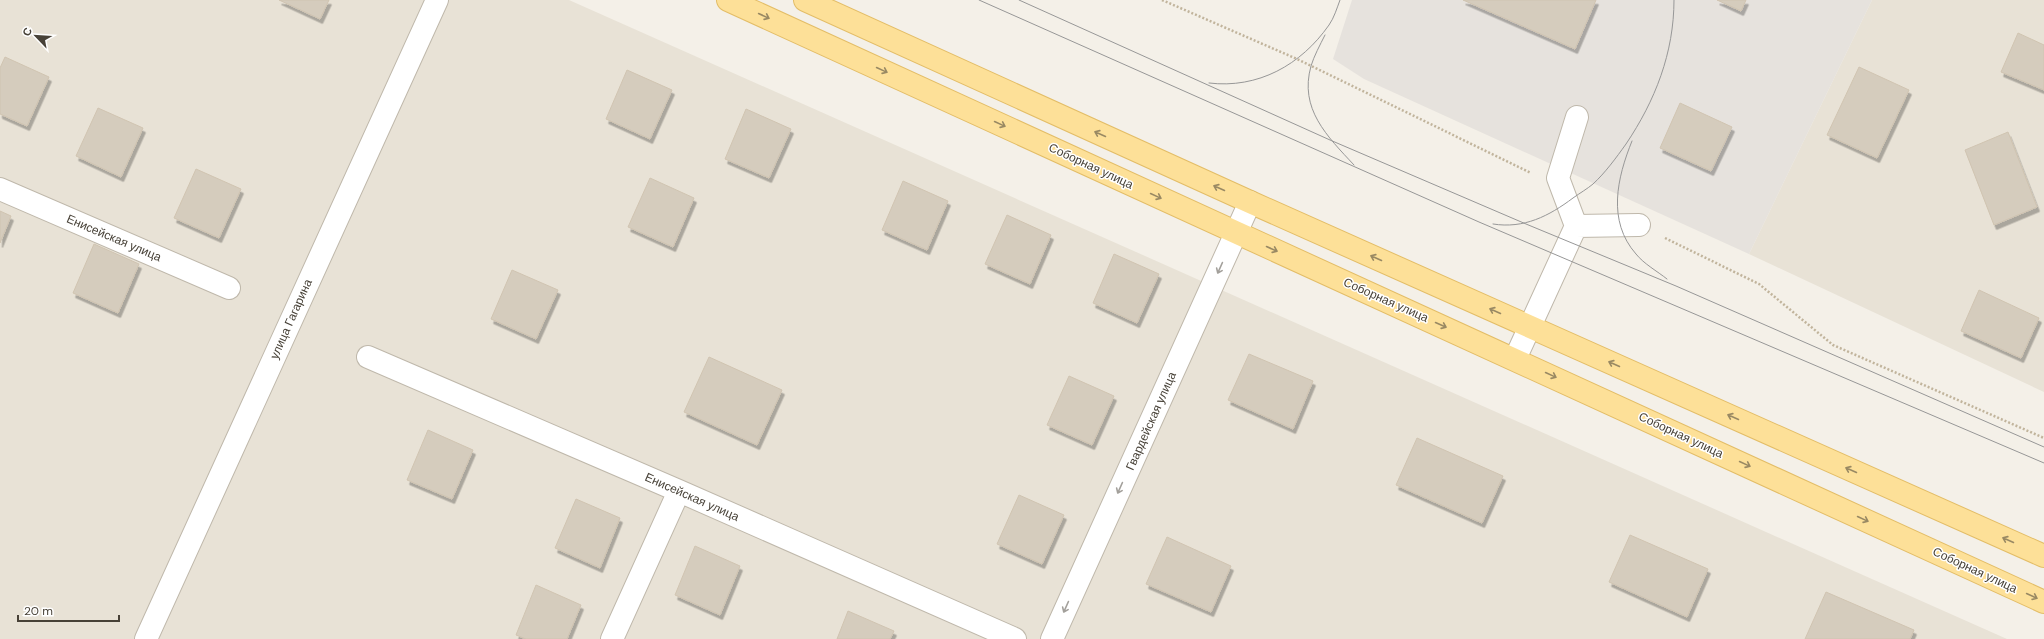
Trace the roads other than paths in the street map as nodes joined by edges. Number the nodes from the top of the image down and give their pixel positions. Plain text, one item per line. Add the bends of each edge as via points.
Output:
1 (437, 0) edge
2 (728, 0) edge
3 (804, 0) edge
4 (1577, 117) dead end
5 (0, 189) edge
6 (1250, 202) junction
7 (1576, 226) junction
8 (1639, 226) dead end
9 (1236, 233) junction
10 (229, 288) dead end
11 (1530, 326) junction
12 (368, 357) dead end
13 (1515, 359) junction
14 (679, 491) junction
15 (2044, 556) edge
16 (2044, 602) edge
17 (146, 639) edge
18 (612, 639) edge
19 (1015, 639) edge
20 (1052, 639) edge

1 - 17 street, улица Гагарина
2 -> 9 main road, Соборная улица
6 -> 3 main road
4 - 7 street via 1558,178
5 - 10 street, Енисейская улица
6 - 9 street, Гвардейская улица
11 -> 6 main road
7 - 8 street
7 - 11 street
9 -> 13 main road, Соборная улица
9 -> 20 street, Гвардейская улица
11 - 13 street
15 -> 11 main road
12 - 14 street, Енисейская улица
13 -> 16 main road, Соборная улица
14 - 18 street
14 - 19 street, Енисейская улица

